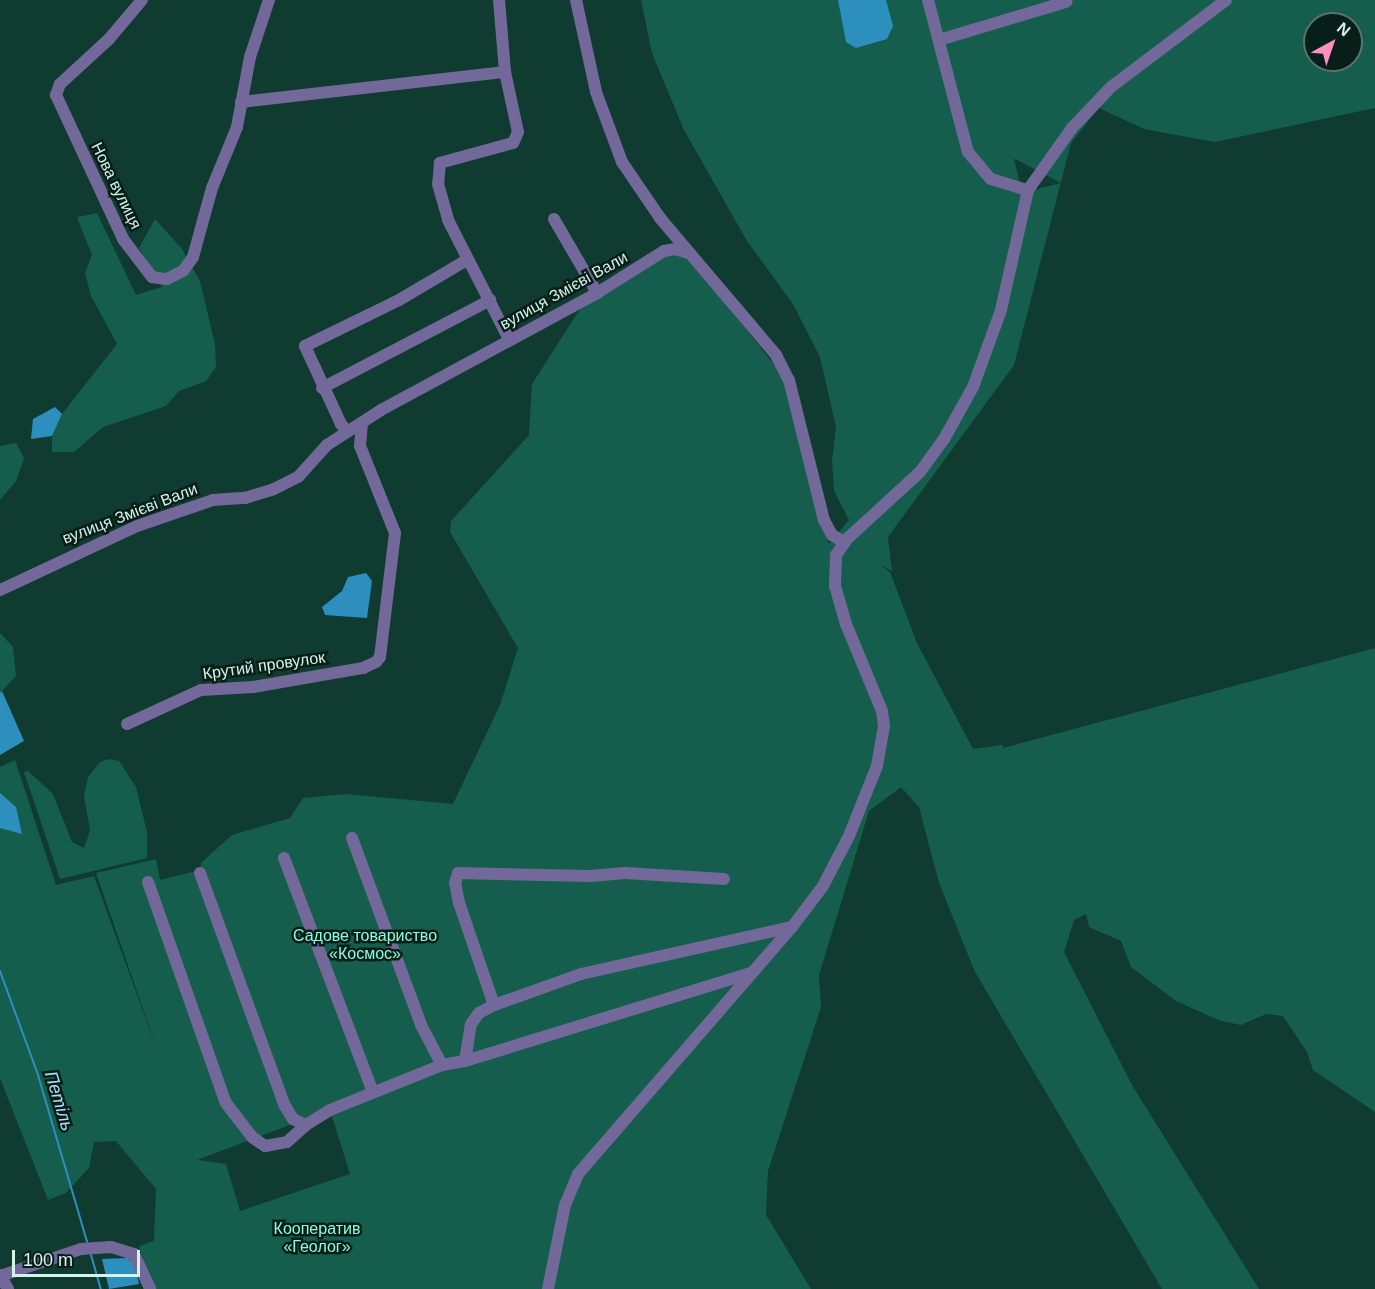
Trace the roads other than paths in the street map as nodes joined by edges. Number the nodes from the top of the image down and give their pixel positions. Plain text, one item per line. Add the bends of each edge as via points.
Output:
1 (142, 0) edge
2 (269, 0) edge
3 (498, 0) edge
4 (576, 0) edge
5 (928, 0) edge
6 (1226, 0) edge
7 (1066, 2) dead end
8 (939, 40) junction
9 (505, 72) junction
10 (241, 102) junction
11 (1028, 190) junction
12 (554, 219) dead end
13 (689, 253) junction
14 (467, 260) junction
15 (597, 293) junction
16 (490, 300) junction
17 (509, 339) junction
18 (322, 388) junction
19 (362, 424) junction
20 (347, 431) junction
21 (844, 542) junction
22 (0, 590) edge
23 (127, 724) dead end
24 (351, 838) dead end
25 (284, 858) dead end
26 (200, 873) dead end
27 (723, 879) dead end
28 (148, 882) dead end
29 (792, 927) junction
30 (752, 972) junction
31 (494, 1005) junction
32 (465, 1061) junction
33 (442, 1065) junction
34 (373, 1092) junction
35 (306, 1125) junction
36 (0, 1275) edge
37 (8, 1289) edge
38 (150, 1289) edge
39 (548, 1289) edge

1 - 10 street, Нова вулиця via 109,39 60,84 56,95 104,205 123,239 152,277 167,279 183,271 193,257 212,188 237,127
2 - 10 street, Нова вулиця
3 - 9 street
4 - 13 street via 596,92 622,162
5 - 8 street
6 - 11 street via 1111,87 1072,129
7 - 8 street
8 - 11 street via 968,152 991,179
9 - 10 street
9 - 14 street via 518,132 513,143 440,163 438,184 448,220
11 - 21 street via 1001,310 972,387 944,439 920,472
12 - 15 street
13 - 15 street, вулиця Змієві Вали via 664,251
13 - 21 street via 776,356 789,380 824,520 832,535
14 - 16 street
14 - 18 street via 399,300 305,346
15 - 17 street, вулиця Змієві Вали
16 - 17 street
16 - 18 street
17 - 19 street, вулиця Змієві Вали
18 - 20 street
19 - 20 street, вулиця Змієві Вали
19 - 23 street, Крутий провулок via 360,446 395,533 376,662 253,687 201,690
20 - 22 street, вулиця Змієві Вали via 327,445 299,476 274,489 245,498 213,500 137,526
21 - 29 street via 833,568 835,586 846,624 882,711 883,741 877,766 838,861
24 - 33 street via 417,1016
25 - 34 street
26 - 35 street via 285,1106 293,1119
27 - 31 street via 625,873 458,873 459,903
28 - 35 street via 226,1103 252,1137 265,1146 287,1142
29 - 30 street
29 - 31 street via 581,974
30 - 32 street
30 - 39 street via 578,1174 565,1205
31 - 32 street via 479,1013 471,1024
32 - 33 street
33 - 34 street
34 - 35 street
36 - 37 street
36 - 38 street via 81,1249 111,1247 134,1254

